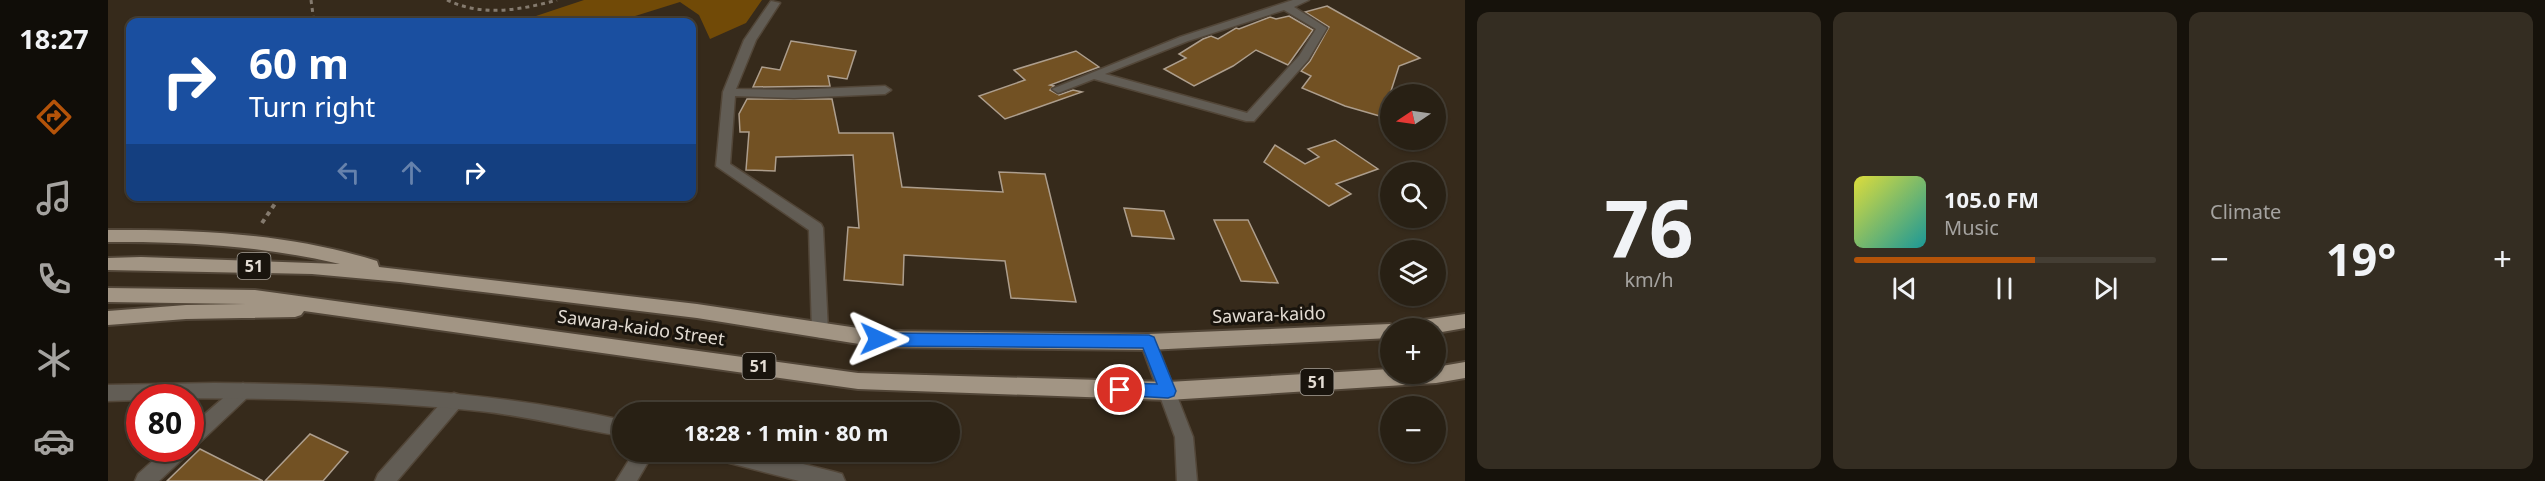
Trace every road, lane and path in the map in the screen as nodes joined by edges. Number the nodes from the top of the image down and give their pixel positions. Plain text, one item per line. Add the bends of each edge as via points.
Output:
1 (311, 0) edge
2 (447, 0) edge
3 (557, 0) edge
4 (1304, 0) edge
5 (775, 3) dead end
6 (1283, 5) junction
7 (313, 18) edge
8 (1094, 75) junction
9 (1058, 89) dead end
10 (885, 90) dead end
11 (729, 92) junction
12 (277, 201) edge
13 (108, 236) edge
14 (250, 240) junction
15 (108, 264) edge
16 (400, 275) junction
17 (108, 295) edge
18 (352, 309) junction
19 (108, 318) edge
20 (1465, 321) edge
21 (1446, 324) edge
22 (1380, 331) edge
23 (820, 332) junction
24 (1149, 342) junction
25 (1465, 370) edge
26 (243, 391) junction
27 (1168, 391) junction
28 (108, 393) edge
29 (454, 401) junction
30 (612, 426) edge
31 (204, 427) edge
32 (166, 462) edge
33 (638, 462) edge
34 (761, 462) edge
35 (145, 481) edge
36 (385, 481) edge
37 (626, 481) edge
38 (835, 481) edge
39 (1188, 481) edge

1 - 7 path
2 - 3 path via 474,9 494,10
4 - 6 street
5 - 11 street via 750,40
6 - 8 street
6 - 8 street via 1322,28 1304,58 1250,118
8 - 9 street
10 - 11 street
11 - 23 street via 723,166 816,228
12 - 14 path
13 - 14 highway
14 - 16 highway via 331,254
15 - 16 highway, Sawara-kaido Street / 51 via 312,268
16 - 23 highway, Sawara-kaido Street / 51 via 697,311
17 - 18 highway, Sawara-kaido Street / 51 via 255,297
18 - 19 highway via 186,312
18 - 27 highway, Sawara-kaido Street / 51 via 858,381
20 - 21 highway
22 - 24 highway, Sawara-kaido / 51
23 - 24 highway, Sawara-kaido Street / 51 via 878,339
24 - 27 street
25 - 27 highway, 51
26 - 28 street
26 - 29 street
26 - 31 street
27 - 39 street via 1184,437
29 - 30 street via 534,410
29 - 36 street
32 - 35 street
33 - 37 street
34 - 38 street

